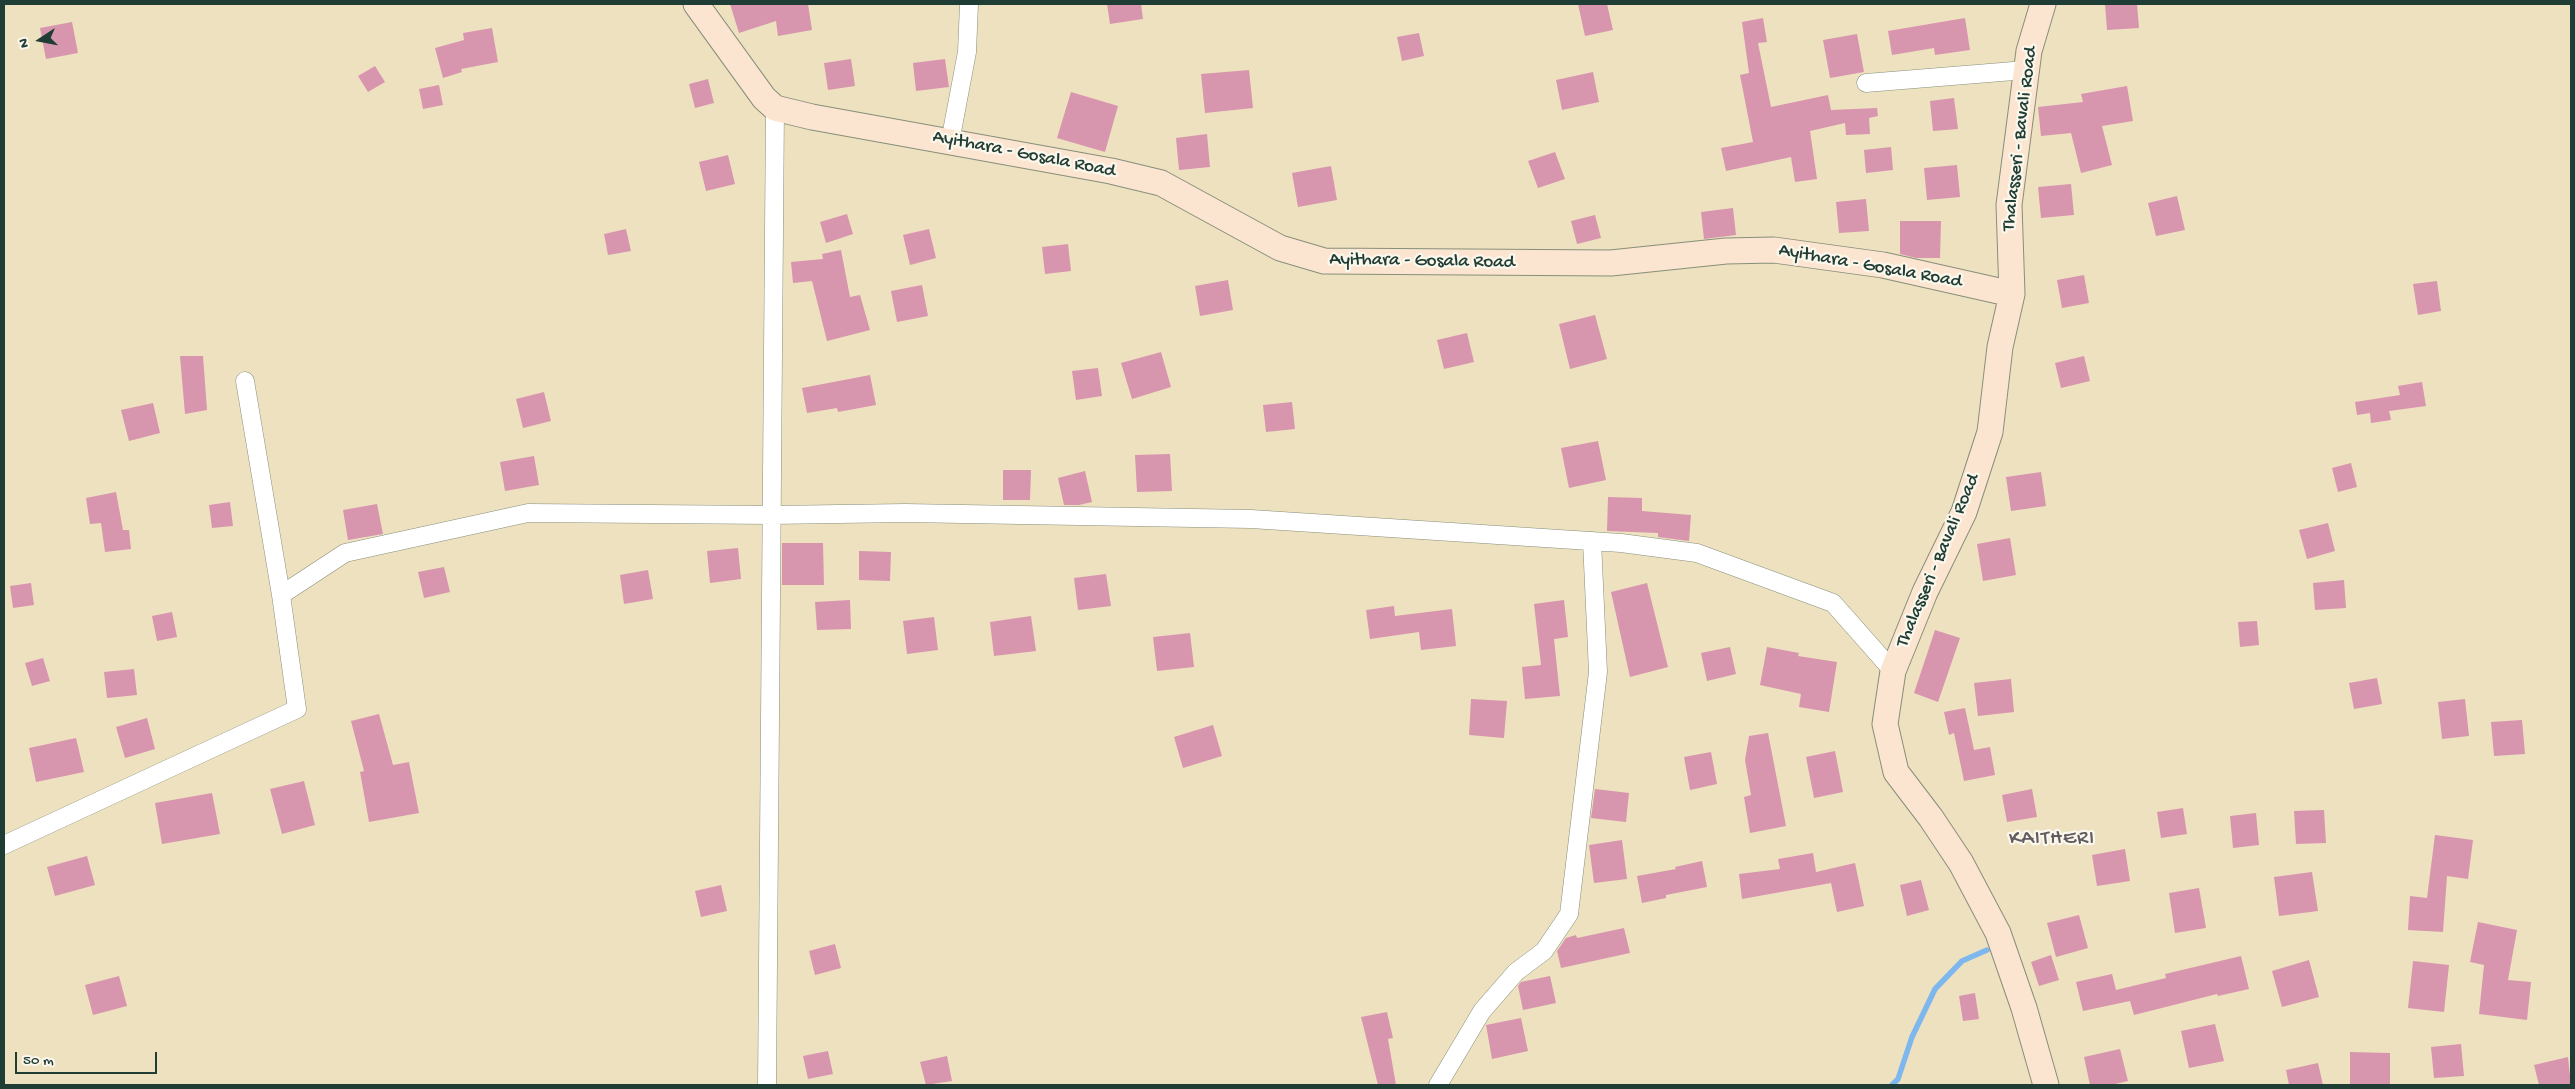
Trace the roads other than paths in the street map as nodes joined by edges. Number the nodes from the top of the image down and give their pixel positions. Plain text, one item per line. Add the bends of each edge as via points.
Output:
1 (696, 4) edge
2 (969, 4) edge
3 (2043, 4) edge
4 (2026, 70) junction
5 (1866, 83) dead end
6 (775, 108) junction
7 (950, 142) junction
8 (2012, 294) junction
9 (245, 381) dead end
10 (772, 514) junction
11 (1592, 541) junction
12 (281, 595) junction
13 (1893, 671) junction
14 (4, 845) edge
15 (767, 1085) edge
16 (1438, 1085) edge
17 (2046, 1085) edge

1 - 6 main road via 764,98
2 - 7 street via 967,52
3 - 4 main road, Thalasseri - Bavali Road
4 - 5 street
4 - 8 main road, Thalasseri - Bavali Road via 2009,205
6 - 7 main road, Ayithara - Gosala Road
6 - 10 street
7 - 8 main road, Ayithara - Gosala Road via 1161,183 1280,248 1324,261 1611,264 1726,250 1774,250 1883,265
8 - 13 main road, Thalasseri - Bavali Road via 2000,348 1990,432 1964,512 1925,592
9 - 12 street
10 - 11 street via 905,512 1251,519
10 - 12 street via 528,512 345,553
10 - 15 street
11 - 13 street via 1697,552 1833,603
11 - 16 street via 1598,672 1569,914 1544,951 1516,972 1482,1011
12 - 14 street via 297,709
13 - 17 main road, Thalasseri - Bavali Road via 1885,724 1896,772 1961,863 1998,933

